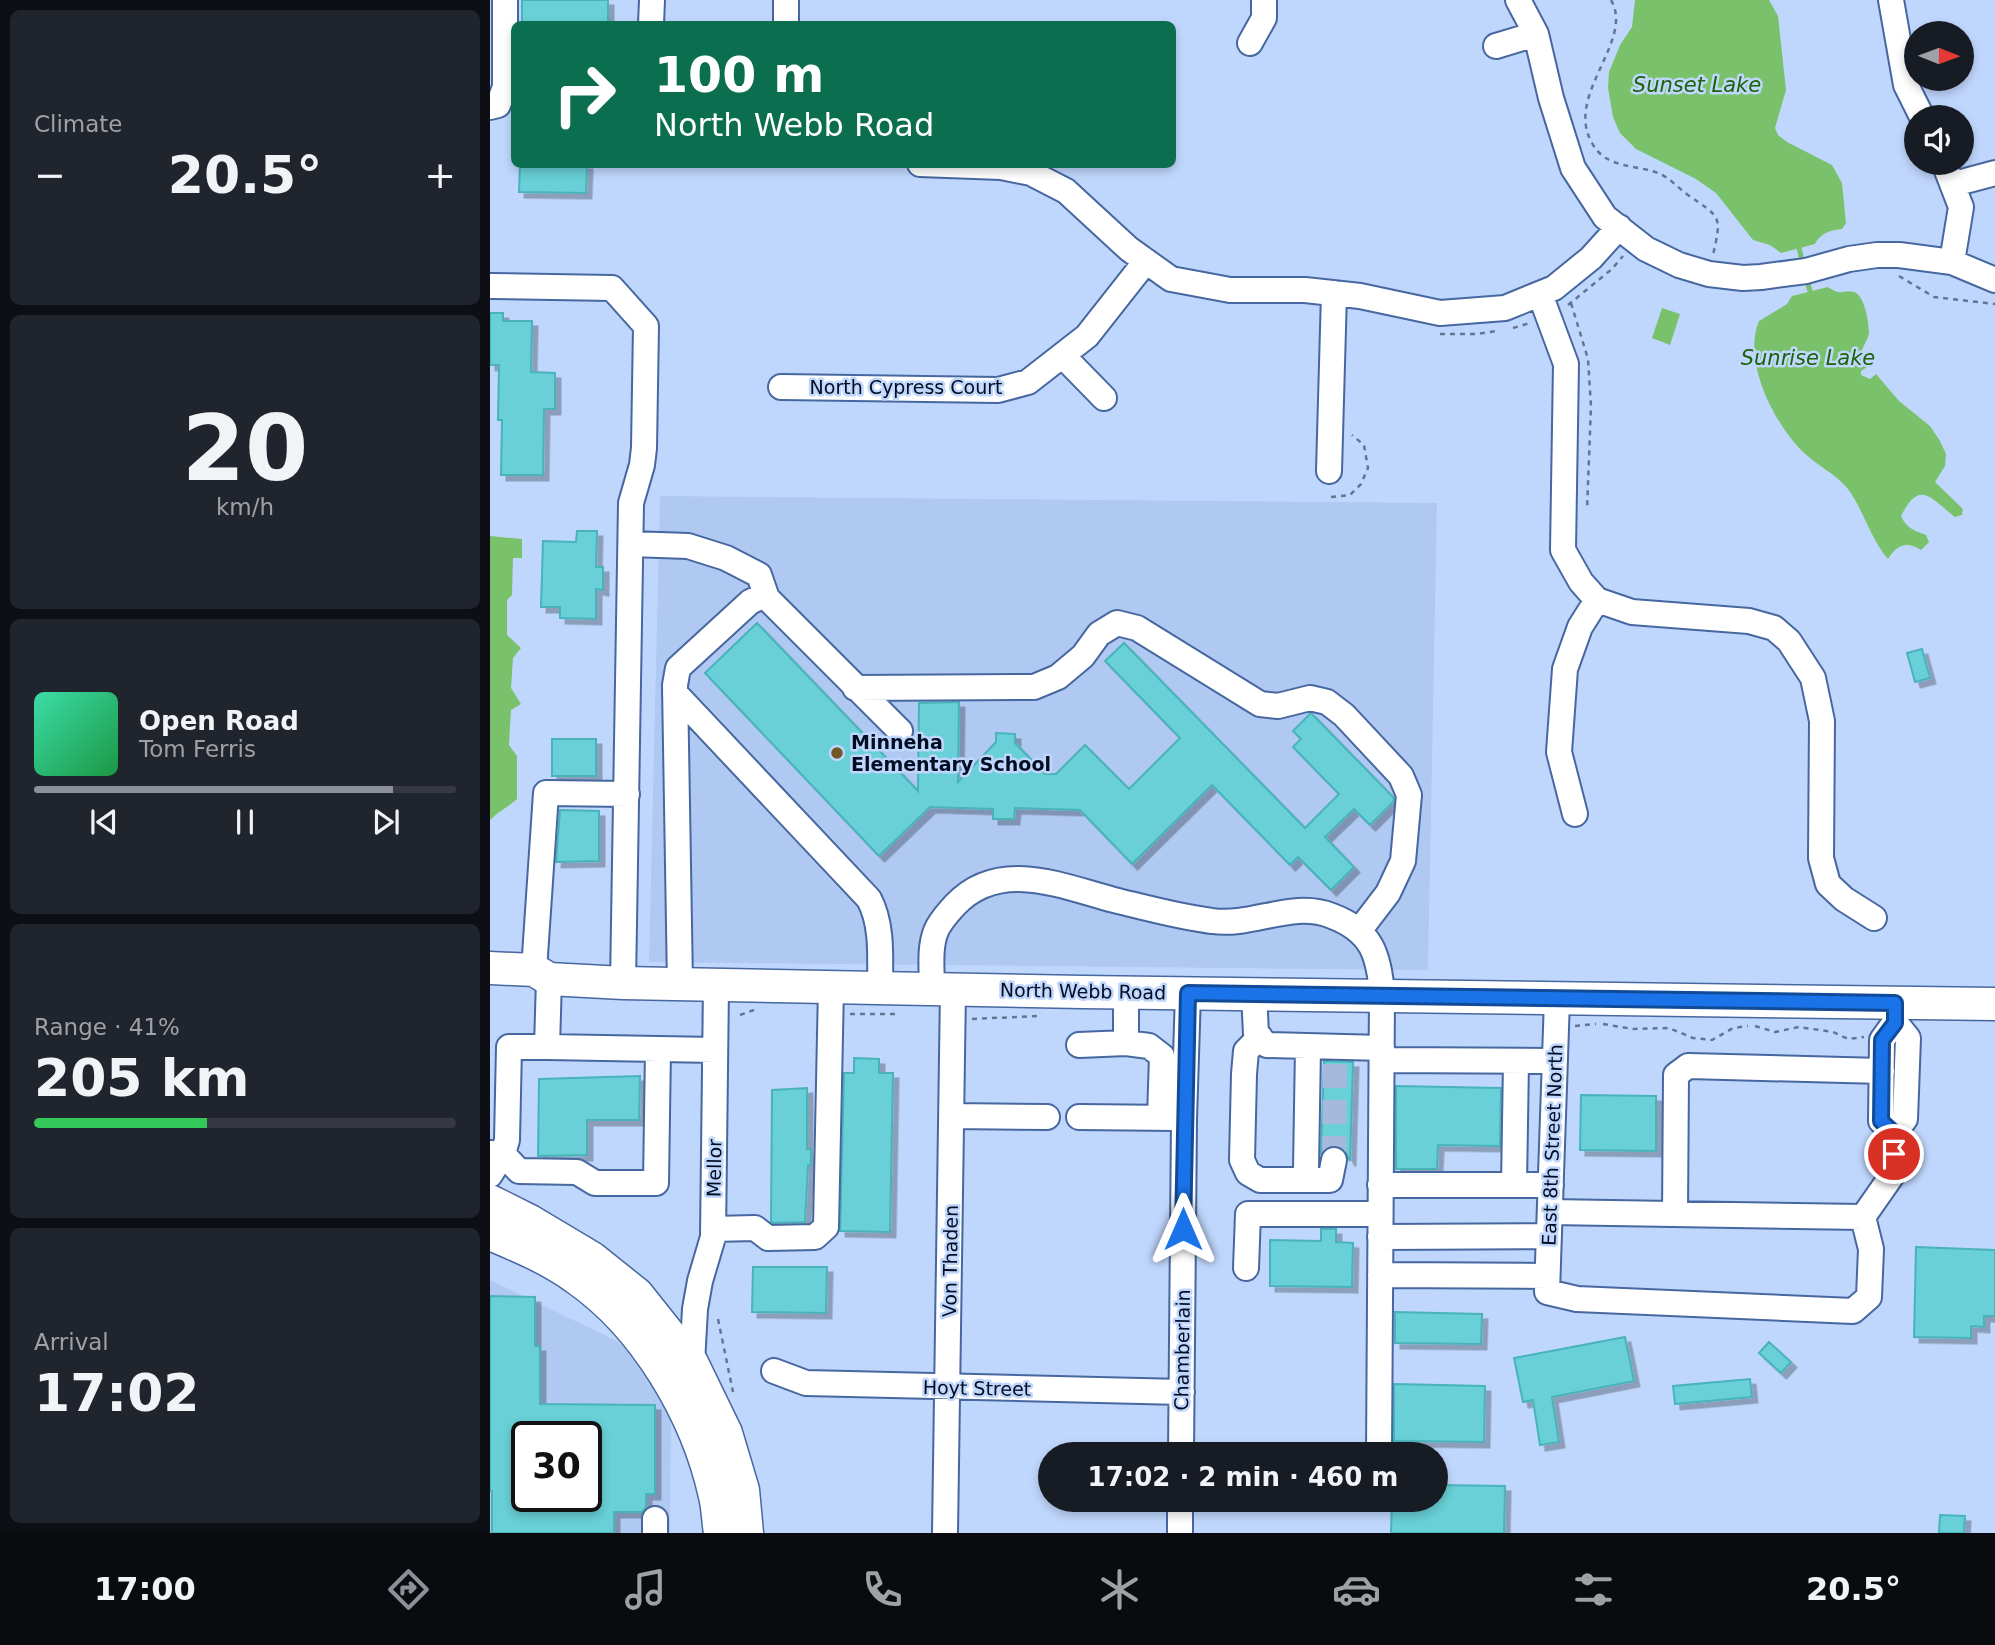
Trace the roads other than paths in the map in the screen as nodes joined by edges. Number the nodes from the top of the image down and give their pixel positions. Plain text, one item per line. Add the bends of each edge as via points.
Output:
1 (505, 0) edge
2 (652, 0) edge
3 (786, 0) edge
4 (1264, 0) edge
5 (1518, 0) edge
6 (1891, 0) edge
7 (652, 21) edge
8 (786, 21) edge
9 (1536, 34) junction
10 (1250, 43) dead end
11 (1496, 46) dead end
12 (1917, 105) edge
13 (490, 107) edge
14 (1006, 168) edge
15 (1974, 173) edge
16 (1995, 173) edge
17 (1949, 175) edge
18 (1619, 227) junction
19 (1146, 261) junction
20 (1952, 262) junction
21 (1995, 280) edge
22 (490, 286) edge
23 (1335, 293) junction
24 (1540, 294) junction
25 (1063, 356) junction
26 (781, 387) dead end
27 (1104, 398) dead end
28 (1329, 471) dead end
29 (631, 544) junction
30 (767, 598) junction
31 (1597, 600) junction
32 (855, 688) junction
33 (675, 693) junction
34 (900, 731) dead end
35 (627, 794) junction
36 (1575, 814) dead end
37 (1874, 918) dead end
38 (1359, 931) junction
39 (490, 968) edge
40 (542, 974) junction
41 (623, 983) junction
42 (680, 984) junction
43 (716, 985) junction
44 (831, 987) junction
45 (490, 988) edge
46 (880, 988) junction
47 (942, 989) junction
48 (1126, 992) junction
49 (1188, 993) junction
50 (1254, 993) junction
51 (1382, 995) junction
52 (1557, 999) junction
53 (1995, 1004) edge
54 (1891, 1022) junction
55 (1260, 1037) junction
56 (500, 1042) edge
57 (1126, 1043) junction
58 (1079, 1045) dead end
59 (547, 1047) junction
60 (1308, 1047) junction
61 (658, 1049) junction
62 (715, 1050) junction
63 (1382, 1054) junction
64 (1516, 1061) junction
65 (1555, 1061) junction
66 (1882, 1071) junction
67 (952, 1116) junction
68 (1047, 1117) dead end
69 (1079, 1117) dead end
70 (1172, 1118) junction
71 (1895, 1134) junction
72 (498, 1160) edge
73 (1334, 1160) tunnel mouth
74 (1306, 1168) dead end
75 (1380, 1185) junction
76 (1514, 1185) junction
77 (1551, 1185) junction
78 (490, 1201) edge
79 (1675, 1214) junction
80 (1863, 1217) junction
81 (1549, 1224) junction
82 (1380, 1225) junction
83 (713, 1229) junction
84 (490, 1234) edge
85 (1245, 1268) dead end
86 (1380, 1275) junction
87 (1547, 1284) junction
88 (692, 1356) junction
89 (774, 1371) dead end
90 (947, 1388) junction
91 (1182, 1392) junction
92 (1181, 1442) edge
93 (1379, 1442) edge
94 (1180, 1512) edge
95 (720, 1533) edge
96 (747, 1533) edge
97 (945, 1533) edge
98 (1180, 1533) edge

1 - 13 street via 505,87 498,105
2 - 7 street
3 - 8 street
4 - 10 street via 1264,18
5 - 9 street
6 - 12 street via 1906,85
9 - 11 street
9 - 18 street via 1573,168 1605,216
14 - 19 street via 1031,173 1066,191
15 - 16 street
17 - 20 street via 1961,207
18 - 20 street via 1646,248 1709,274 1761,278 1849,259 1899,255
18 - 24 street via 1591,258
19 - 23 street via 1171,279 1230,290
19 - 25 street, North Cypress Court via 1087,336
20 - 21 street
22 - 29 street via 612,288 646,326 645,439 631,503
23 - 24 street via 1440,313 1505,308
23 - 28 street
24 - 31 street via 1566,365 1563,550
25 - 26 street, North Cypress Court via 1028,382 998,390
25 - 27 street
29 - 30 street via 688,546 726,558 760,575
29 - 35 street
30 - 32 street
30 - 33 street via 750,602 678,668
31 - 36 street via 1580,627 1565,670 1559,752
31 - 37 street via 1632,612 1749,621 1774,628 1788,641 1813,678 1822,721 1821,859 1828,884
32 - 34 street
32 - 38 street via 1034,687 1058,677 1083,656 1099,634 1117,623 1137,628 1260,704 1279,706 1310,698 1327,702 1401,776 1409,795 1403,861 1388,893
33 - 42 street
33 - 46 street via 869,899 877,923
35 - 40 street via 546,793
35 - 41 street
38 - 47 street, Von Thaden via 1316,911 1219,922 1150,910 1059,884 1001,880 970,891 936,931 932,947
38 - 51 street via 1376,954
39 - 40 main road, North Webb Road
40 - 41 main road, North Webb Road
40 - 45 main road, North Webb Road via 532,988
40 - 59 street
41 - 42 main road, North Webb Road
42 - 43 main road, North Webb Road
43 - 44 main road, North Webb Road
43 - 62 street, Mellor
44 - 46 main road, North Webb Road
44 - 83 street via 827,1227 815,1237 768,1238 755,1228
46 - 47 main road, North Webb Road
47 - 48 main road, North Webb Road
47 - 67 street, Von Thaden
48 - 49 main road, North Webb Road
48 - 57 street
49 - 50 main road, North Webb Road
49 - 70 street, Chamberlain
50 - 51 main road, North Webb Road
50 - 55 street via 1256,1034
51 - 52 main road, North Webb Road
51 - 63 street
52 - 54 main road, North Webb Road
52 - 65 street, East 8th Street North
53 - 54 main road, North Webb Road
54 - 66 street
54 - 71 street via 1908,1038 1905,1119
55 - 60 street via 1268,1045
55 - 73 street via 1246,1051 1242,1160 1248,1173 1260,1180 1330,1180
56 - 59 street
56 - 72 street via 507,1140
57 - 58 street
57 - 70 street via 1149,1046 1162,1056
59 - 61 street
60 - 63 street via 1336,1054
60 - 74 street
61 - 62 street
61 - 72 street via 656,1184 595,1183 577,1172 519,1171
62 - 83 street, Mellor
63 - 64 street
63 - 75 street
64 - 65 street
64 - 76 street
65 - 77 street, East 8th Street North
66 - 71 street via 1881,1121
66 - 79 street via 1688,1066 1676,1075
67 - 68 street
67 - 90 street, Von Thaden
69 - 70 street
70 - 91 street, Chamberlain
71 - 80 street via 1893,1174
75 - 76 street
75 - 82 street
76 - 77 street
77 - 81 street, East 8th Street North
78 - 88 main road via 610,1272 637,1294
79 - 80 street
79 - 81 street
80 - 87 street via 1871,1249 1869,1297 1853,1311 1577,1299
81 - 82 street
81 - 87 street, East 8th Street North
82 - 85 street via 1248,1214
82 - 86 street
83 - 88 street, Mellor via 696,1300
84 - 95 main road via 577,1278 616,1312 656,1361 682,1403 703,1456
86 - 87 street
86 - 93 street
88 - 96 main road via 726,1433 743,1490
89 - 90 street, Hoyt Street via 806,1383
90 - 91 street, Hoyt Street
90 - 97 street, Von Thaden
91 - 92 street, Chamberlain
94 - 98 street

